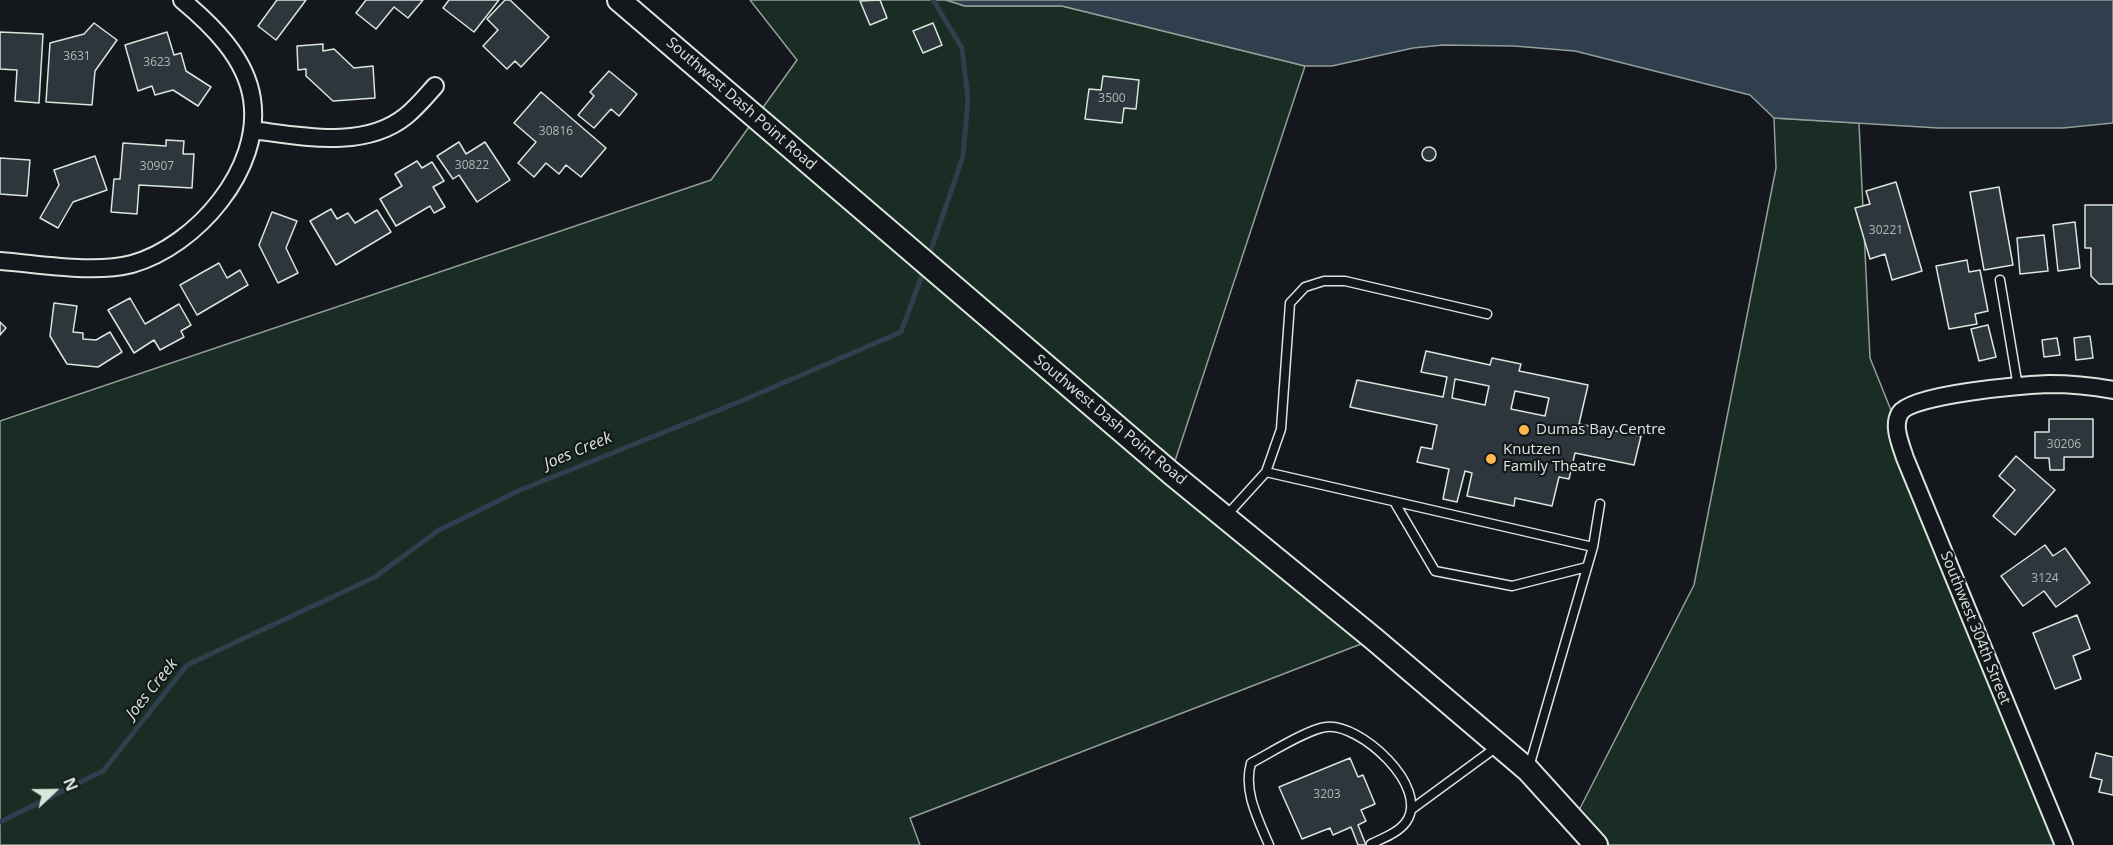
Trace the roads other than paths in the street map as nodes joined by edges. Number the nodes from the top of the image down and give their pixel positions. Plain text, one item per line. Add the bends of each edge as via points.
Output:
1 (182, 0) edge
2 (619, 0) edge
3 (435, 86) dead end
4 (252, 130) junction
5 (0, 261) edge
6 (2000, 280) dead end
7 (1487, 315) dead end
8 (2018, 387) junction
9 (2113, 390) edge
10 (1266, 472) junction
11 (1395, 503) junction
12 (1600, 504) dead end
13 (1225, 517) junction
14 (1593, 547) junction
15 (1587, 567) junction
16 (1499, 746) junction
17 (1528, 771) junction
18 (1412, 810) junction
19 (1371, 844) edge
20 (1269, 845) edge
21 (1596, 845) edge
22 (2064, 845) edge

1 - 4 street via 208,22 236,60 252,99
2 - 13 main road, Southwest Dash Point Road
3 - 4 street via 405,117 384,130 322,138
4 - 5 street via 236,176 225,194 197,228 164,251 131,264 100,268
6 - 8 lane
7 - 10 lane via 1345,281 1324,281 1305,287 1290,303 1281,429
8 - 9 street via 2049,384
8 - 22 street, Southwest 304th Street via 1924,400 1902,410 1897,427 1905,458
10 - 11 lane
10 - 13 lane
11 - 14 lane
11 - 15 lane via 1435,571 1512,586
12 - 14 lane
13 - 16 main road, Southwest Dash Point Road
14 - 15 lane
15 - 17 lane
16 - 17 main road, Southwest Dash Point Road
16 - 18 lane
17 - 21 main road, Southwest Dash Point Road
18 - 19 lane via 1399,829
18 - 20 lane via 1411,789 1394,765 1350,730 1327,726 1251,763 1249,790

